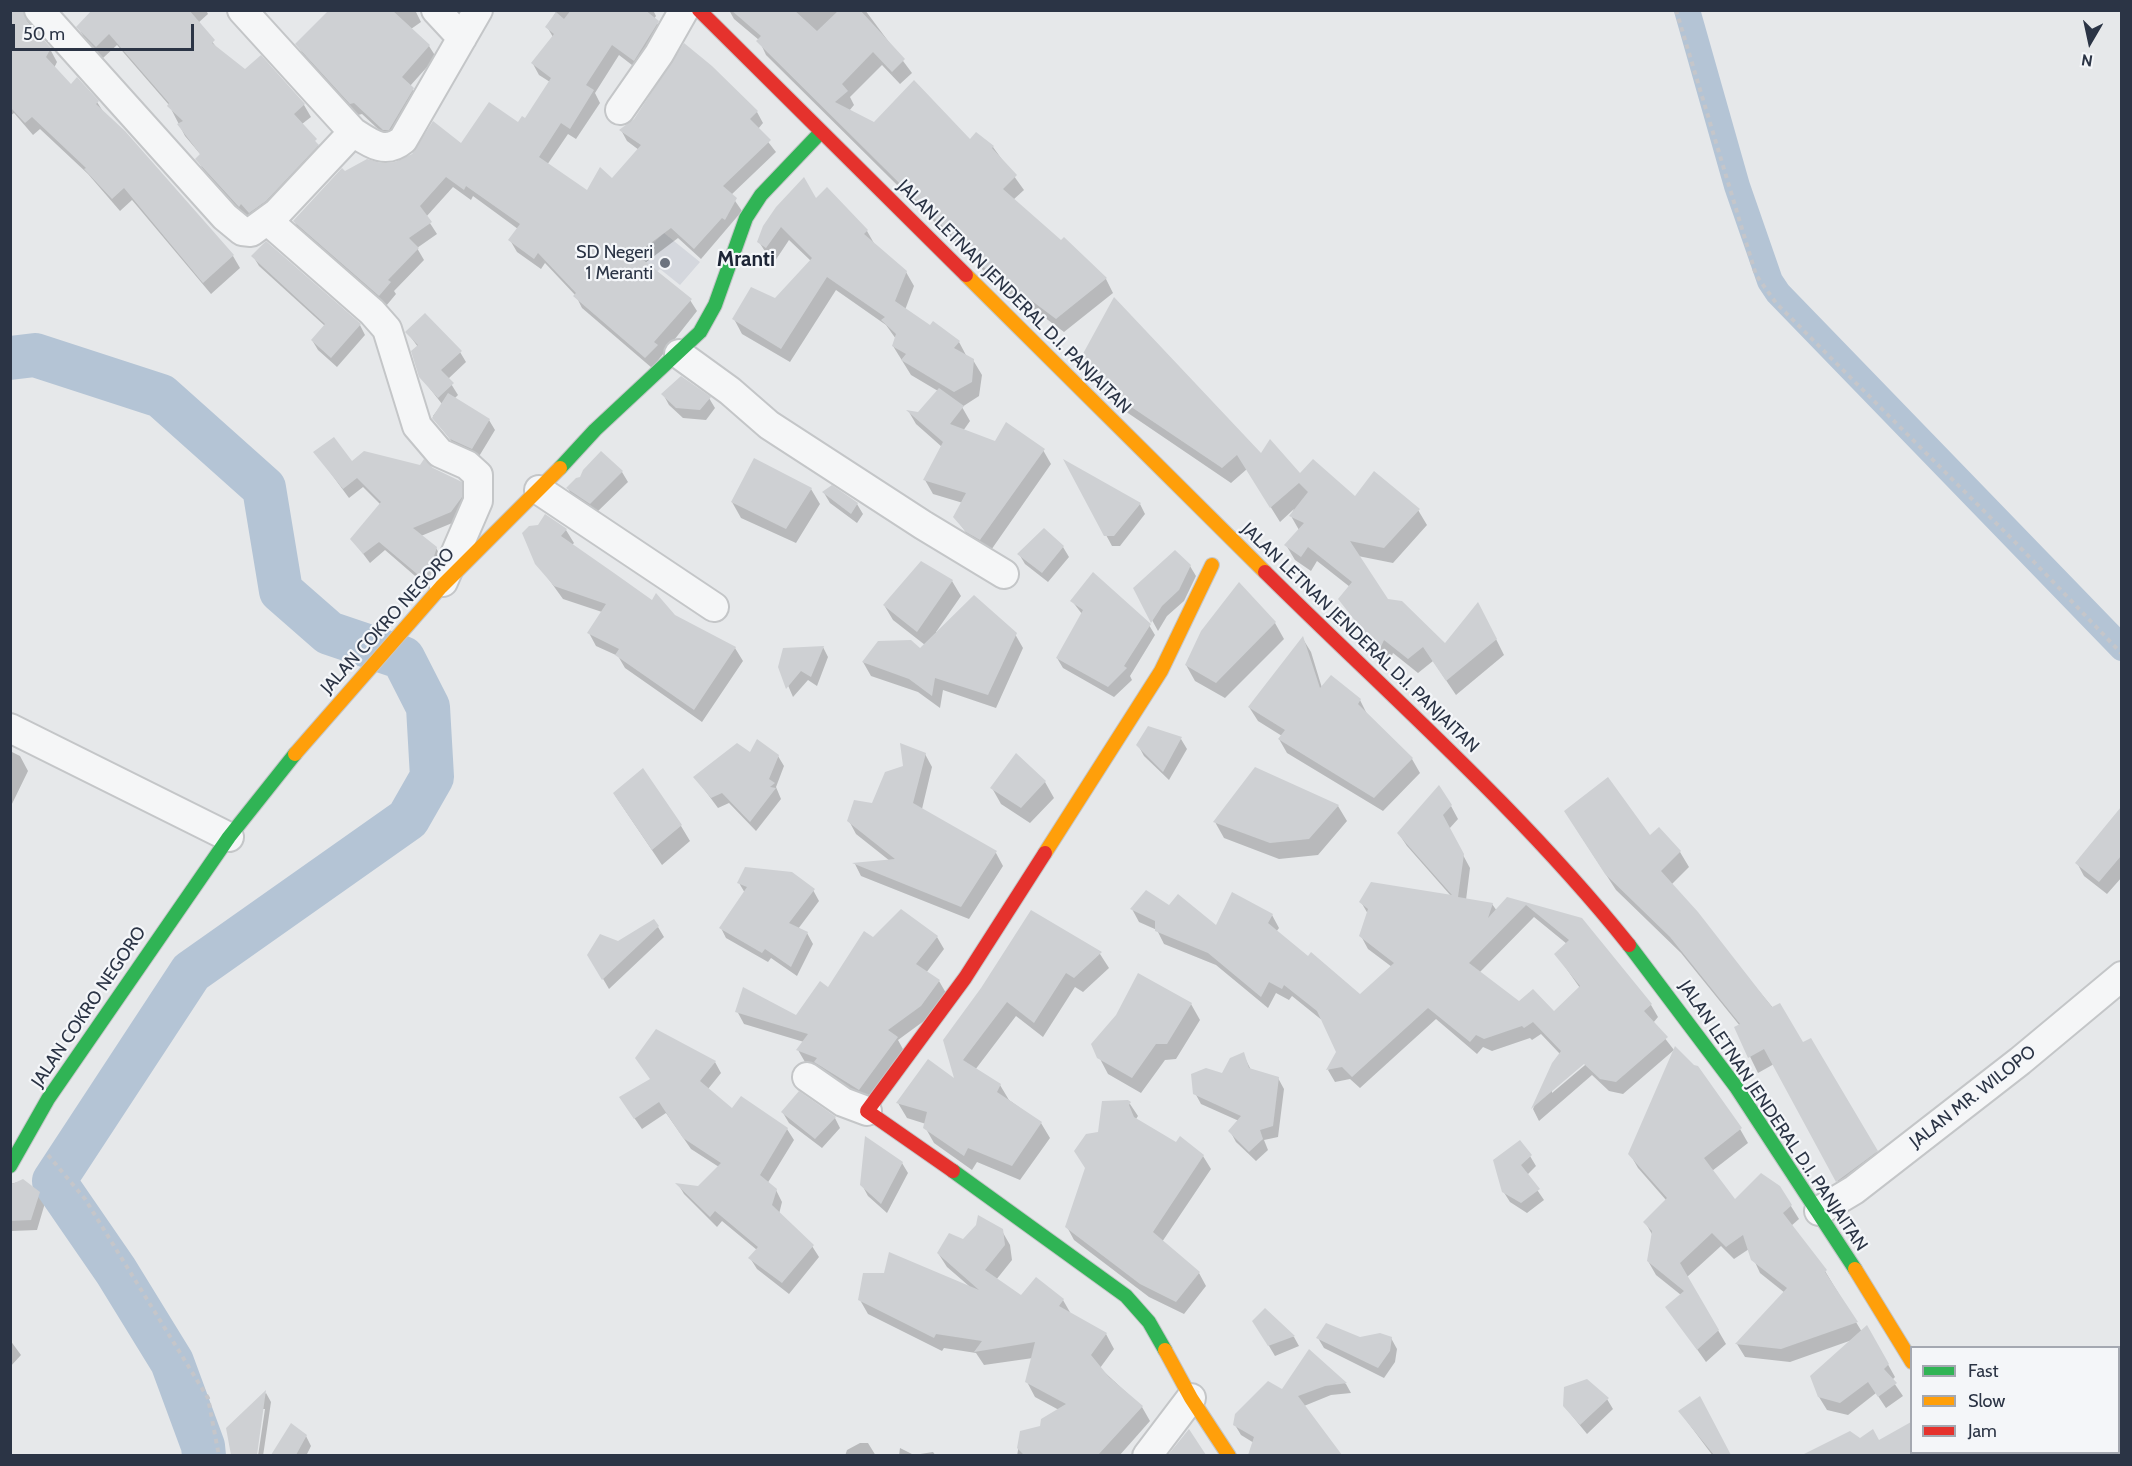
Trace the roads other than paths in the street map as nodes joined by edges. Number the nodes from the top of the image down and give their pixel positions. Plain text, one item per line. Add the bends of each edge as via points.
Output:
1 (242, 10) edge
2 (436, 10) edge
3 (478, 10) edge
4 (684, 10) edge
5 (699, 10) edge
6 (45, 13) edge
7 (462, 38) junction
8 (620, 110) dead end
9 (353, 132) junction
10 (821, 132) junction
11 (268, 221) junction
12 (679, 354) junction
13 (539, 490) junction
14 (1212, 565) dead end
15 (1004, 574) dead end
16 (441, 587) junction
17 (714, 607) dead end
18 (10, 728) edge
19 (229, 837) junction
20 (2121, 976) edge
21 (807, 1077) dead end
22 (867, 1111) junction
23 (10, 1166) edge
24 (1819, 1210) junction
25 (1910, 1360) edge
26 (1191, 1398) junction
27 (1147, 1455) edge
28 (1228, 1455) edge

1 - 9 street
2 - 7 street
3 - 7 street
4 - 8 street
5 - 10 street, JALAN LETNAN JENDERAL D.I. PANJAITAN
6 - 11 street via 225,217 245,232
7 - 9 street via 403,140 395,147 385,148
9 - 11 street
10 - 12 street, JALAN COKRO NEGORO via 761,195 746,218 715,305 700,332
10 - 24 street, JALAN LETNAN JENDERAL D.I. PANJAITAN via 1514,815 1616,928 1689,1019
11 - 16 street via 387,329 417,426 440,453 467,465 478,475 478,501
12 - 13 street, JALAN COKRO NEGORO via 595,430
12 - 15 street via 769,425
13 - 16 street, JALAN COKRO NEGORO
13 - 17 street
14 - 22 street via 1161,671 965,978
16 - 19 street, JALAN COKRO NEGORO via 321,721
18 - 19 street
19 - 23 street, JALAN COKRO NEGORO via 48,1099
20 - 24 street, JALAN MR. WILOPO via 2020,1061 1854,1190
21 - 22 street via 843,1102
22 - 26 street via 1126,1296 1149,1322
24 - 25 street, JALAN LETNAN JENDERAL D.I. PANJAITAN
26 - 27 street
26 - 28 street

